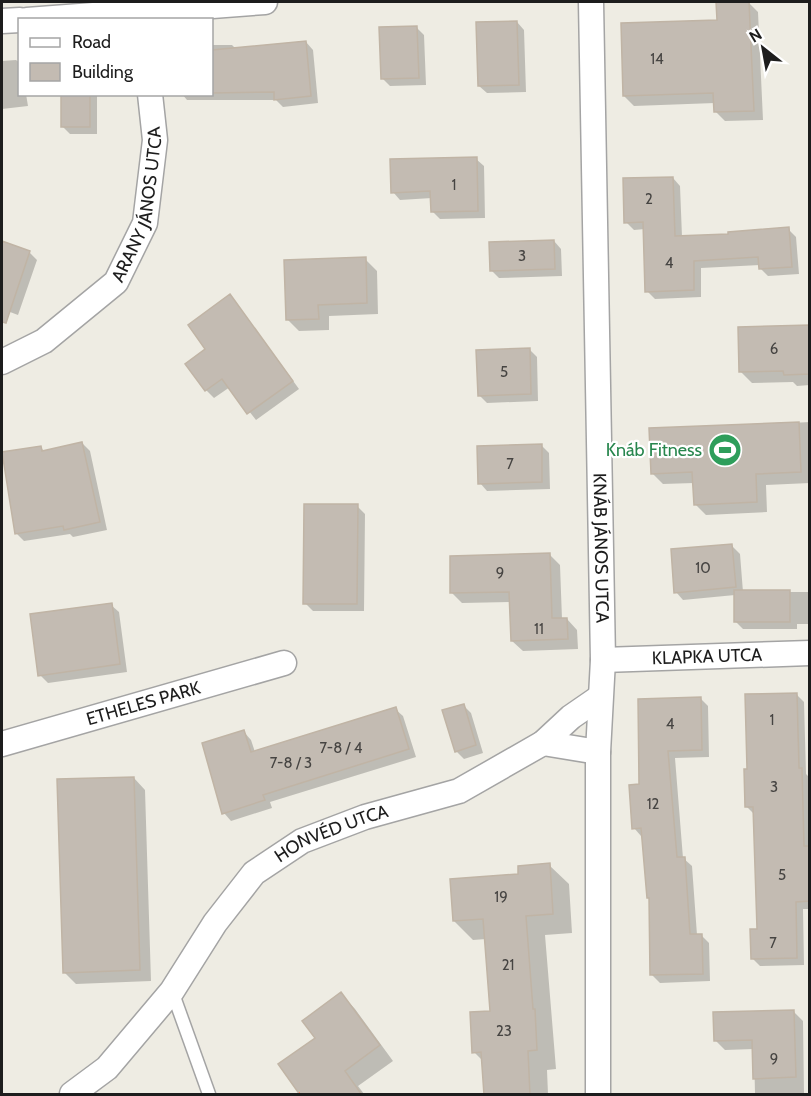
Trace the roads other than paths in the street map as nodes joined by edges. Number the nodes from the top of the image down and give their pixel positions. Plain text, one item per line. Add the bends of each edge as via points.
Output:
1 (265, 2) edge
2 (591, 2) edge
3 (142, 15) edge
4 (73, 18) edge
5 (18, 20) edge
6 (2, 21) edge
7 (150, 96) edge
8 (2, 362) edge
9 (810, 653) edge
10 (603, 660) junction
11 (284, 663) dead end
12 (600, 697) junction
13 (543, 742) junction
14 (2, 744) edge
15 (598, 752) junction
16 (172, 991) junction
17 (208, 1091) edge
18 (72, 1095) edge
19 (598, 1095) edge

1 - 3 street
2 - 10 street, KNÁB JÁNOS UTCA
3 - 4 street
5 - 6 street
7 - 8 street, ARANY JÁNOS UTCA via 155,140 145,223 116,282 44,341
9 - 10 street, KLAPKA UTCA
10 - 12 street, KNÁB JÁNOS UTCA
11 - 14 street, ETHELES PARK
12 - 13 street, HONVÉD UTCA
12 - 15 street, KNÁB JÁNOS UTCA
13 - 15 street
13 - 16 street, HONVÉD UTCA via 459,791 302,841 254,873 215,923
15 - 19 street, KNÁB JÁNOS UTCA
16 - 17 lane
16 - 18 street, HONVÉD UTCA via 108,1068

